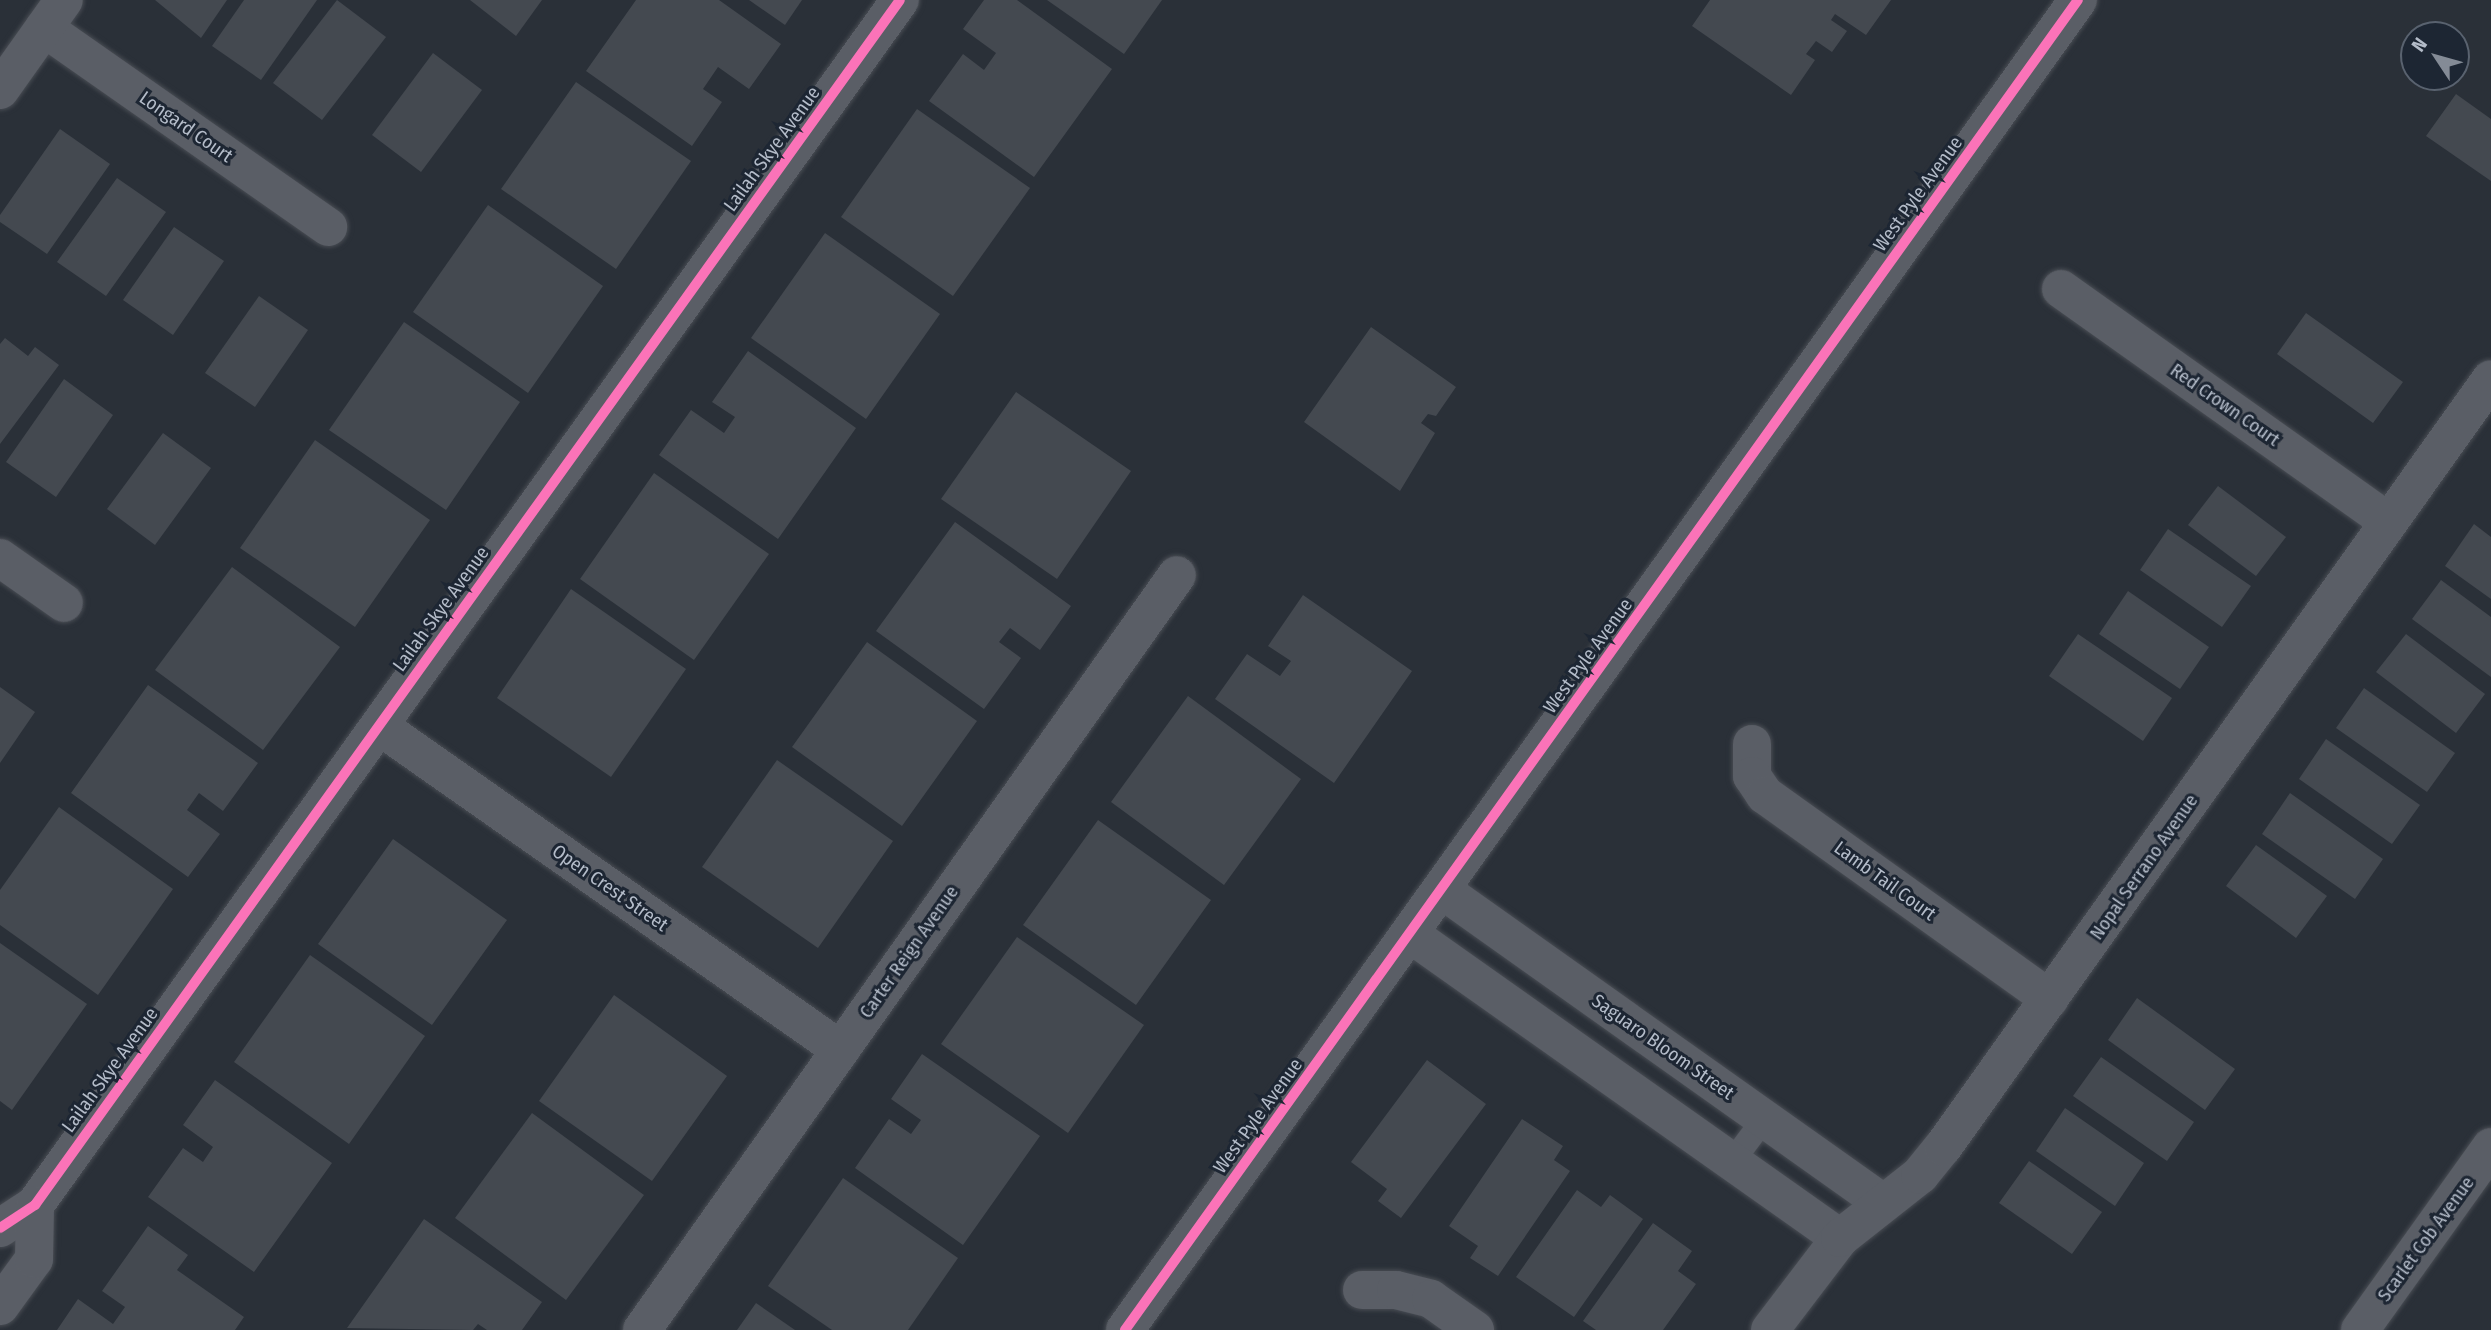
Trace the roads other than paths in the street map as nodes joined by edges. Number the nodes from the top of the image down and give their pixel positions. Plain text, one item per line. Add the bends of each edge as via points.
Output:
1 (900, 0) edge
2 (2078, 0) edge
3 (54, 14) edge
4 (0, 90) edge
5 (328, 227) dead end
6 (2061, 289) dead end
7 (2491, 379) edge
8 (2389, 522) junction
9 (0, 558) edge
10 (1177, 575) dead end
11 (64, 603) dead end
12 (379, 726) junction
13 (1752, 744) dead end
14 (1442, 890) junction
15 (1410, 934) junction
16 (2050, 999) junction
17 (841, 1050) junction
18 (1764, 1118) junction
19 (2491, 1147) edge
20 (1732, 1162) junction
21 (1883, 1203) junction
22 (35, 1205) junction
23 (0, 1228) edge
24 (1840, 1238) junction
25 (1362, 1290) dead end
26 (0, 1306) edge
27 (642, 1330) edge
28 (1125, 1330) edge
29 (1475, 1330) edge
30 (1770, 1330) edge
31 (2360, 1330) edge

1 - 12 street, Lailah Skye Avenue
2 - 14 street, West Pyle Avenue
3 - 4 street
3 - 5 street, Longard Court
6 - 8 street, Red Crown Court
7 - 8 street, Nopal Serrano Avenue
8 - 16 street, Nopal Serrano Avenue
9 - 11 street
10 - 17 street, Carter Reign Avenue
12 - 17 street, Open Crest Street
12 - 22 street, Lailah Skye Avenue
13 - 16 street, Lamb Tail Court via 1752,776 1765,795
14 - 15 street, West Pyle Avenue
14 - 18 street, Saguaro Bloom Street
15 - 20 street
15 - 28 street, West Pyle Avenue
16 - 21 street, Nopal Serrano Avenue via 1943,1147 1920,1175
17 - 27 street, Carter Reign Avenue
18 - 20 lane
18 - 21 street, Saguaro Bloom Street
19 - 31 street, Scarlet Cob Avenue
20 - 24 street
21 - 24 street, Nopal Serrano Avenue
22 - 23 street, Lailah Skye Avenue
22 - 26 street via 34,1259
24 - 30 street, Nopal Serrano Avenue
25 - 29 street via 1396,1290 1431,1299

